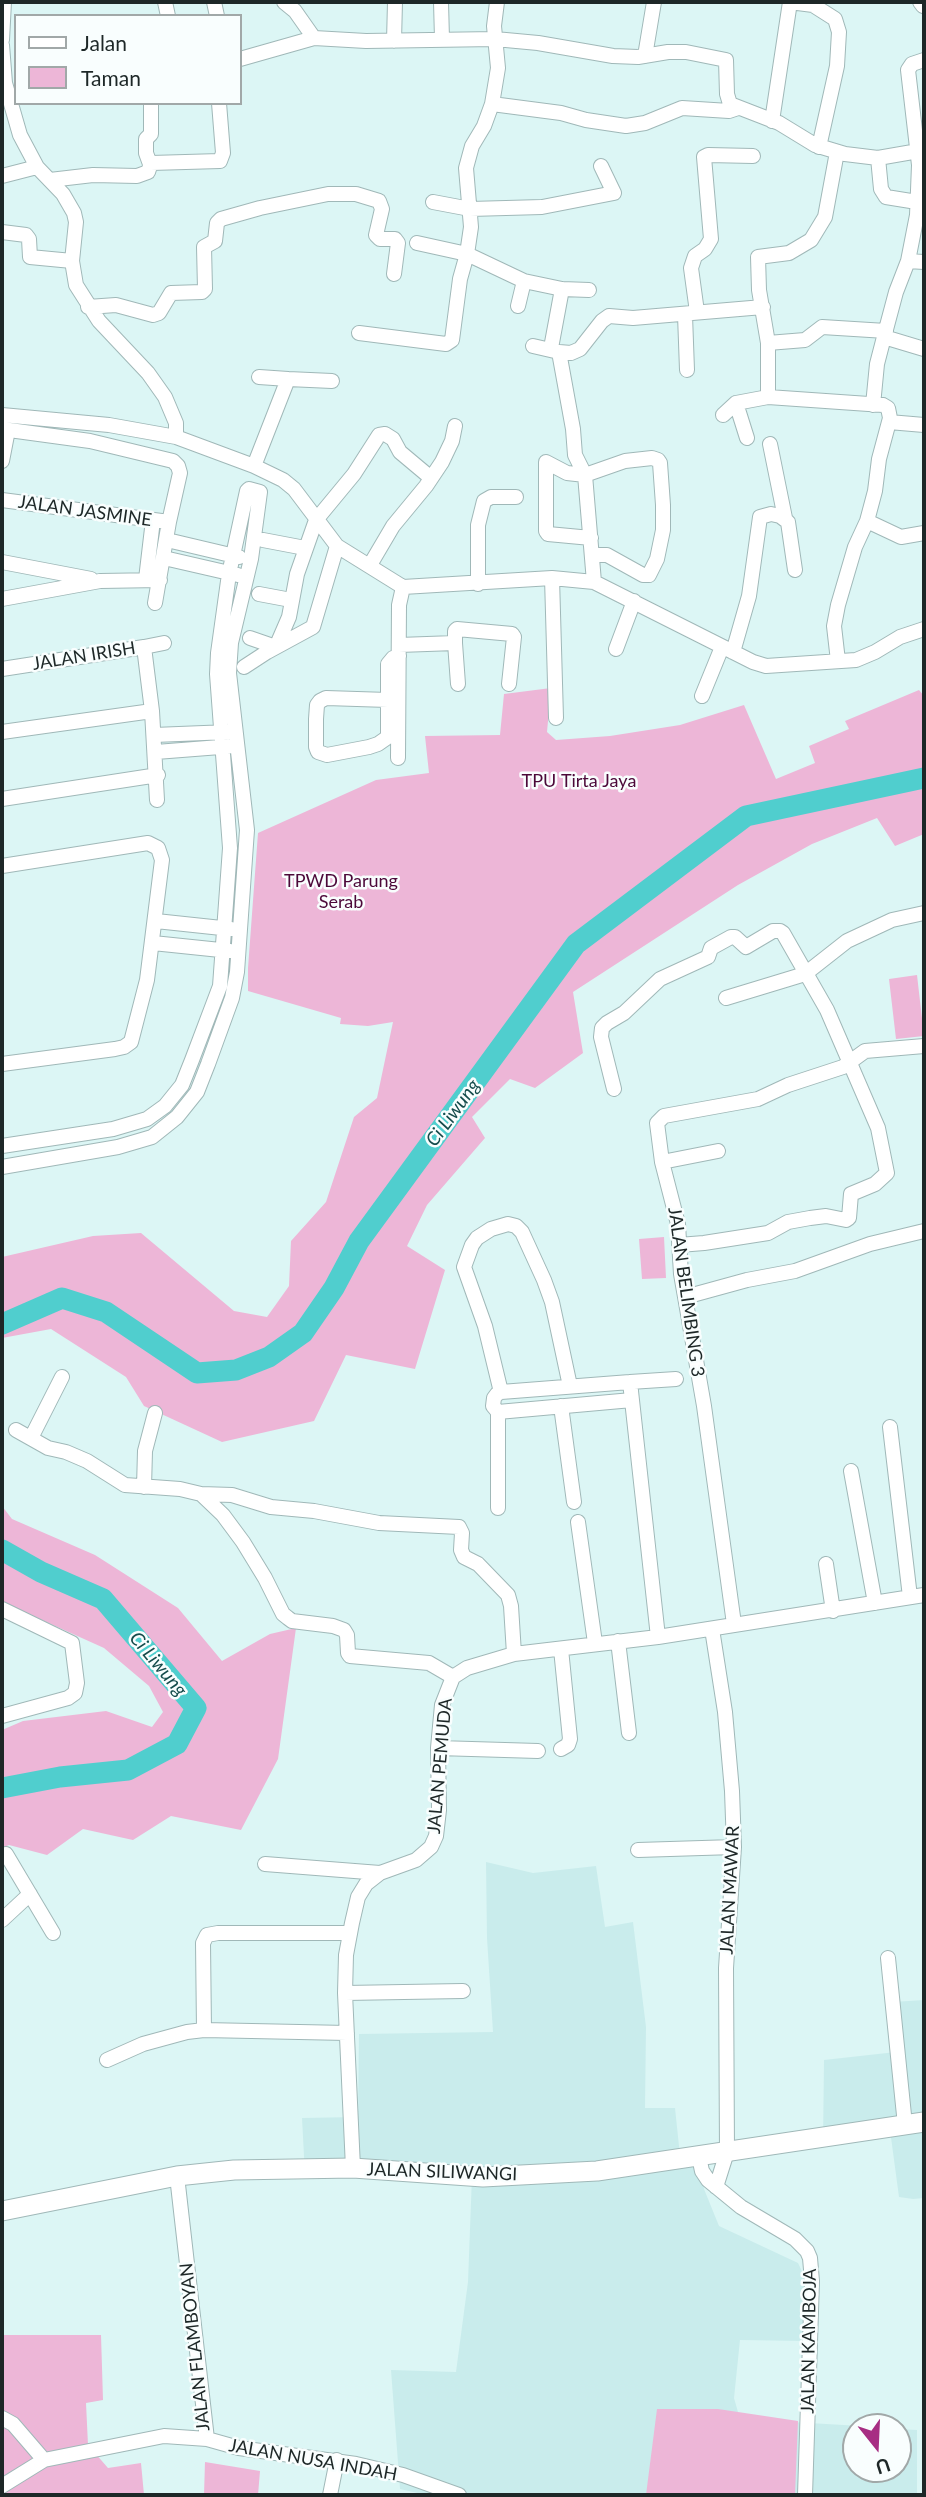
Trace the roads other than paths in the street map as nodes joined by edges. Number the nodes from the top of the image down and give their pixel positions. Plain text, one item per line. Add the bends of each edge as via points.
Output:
1 (4, 2) edge
2 (284, 2) edge
3 (396, 2) edge
4 (442, 2) edge
5 (497, 2) edge
6 (654, 2) edge
7 (920, 2) edge
8 (813, 3) edge
9 (923, 6) edge
10 (314, 38) junction
11 (442, 39) junction
12 (495, 39) junction
13 (2, 40) edge
14 (394, 41) junction
15 (2, 45) edge
16 (645, 56) junction
17 (242, 58) edge
18 (923, 61) edge
19 (492, 104) junction
20 (6, 105) edge
21 (150, 105) edge
22 (219, 105) edge
23 (738, 108) junction
24 (772, 121) junction
25 (819, 146) junction
26 (921, 150) edge
27 (837, 152) junction
28 (753, 156) dead end
29 (878, 158) junction
30 (150, 164) junction
31 (601, 166) dead end
32 (37, 167) junction
33 (2, 176) edge
34 (50, 180) junction
35 (920, 196) edge
36 (433, 202) dead end
37 (470, 209) junction
38 (2, 232) edge
39 (417, 243) dead end
40 (467, 254) junction
41 (72, 261) junction
42 (908, 261) junction
43 (924, 262) edge
44 (394, 274) dead end
45 (524, 281) junction
46 (562, 289) junction
47 (589, 290) dead end
48 (518, 306) dead end
49 (88, 307) junction
50 (763, 307) junction
51 (691, 314) junction
52 (359, 333) dead end
53 (885, 334) junction
54 (768, 343) junction
55 (533, 346) dead end
56 (924, 349) edge
57 (555, 350) junction
58 (687, 370) dead end
59 (260, 377) dead end
60 (288, 379) junction
61 (332, 381) dead end
62 (768, 397) junction
63 (736, 403) junction
64 (873, 405) junction
65 (2, 415) edge
66 (723, 415) dead end
67 (889, 422) junction
68 (924, 425) edge
69 (456, 426) dead end
70 (5, 430) edge
71 (176, 437) junction
72 (747, 438) dead end
73 (770, 444) dead end
74 (2, 461) edge
75 (254, 466) junction
76 (585, 475) junction
77 (431, 478) junction
78 (516, 497) dead end
79 (2, 500) edge
80 (785, 518) junction
81 (153, 520) junction
82 (316, 520) junction
83 (867, 521) junction
84 (169, 522) junction
85 (924, 533) edge
86 (591, 538) junction
87 (167, 540) junction
88 (263, 540) dead end
89 (337, 546) junction
90 (304, 548) junction
91 (232, 555) junction
92 (592, 555) junction
93 (164, 558) junction
94 (251, 559) junction
95 (2, 562) edge
96 (370, 565) junction
97 (795, 570) dead end
98 (229, 574) junction
99 (246, 577) junction
100 (552, 578) junction
101 (153, 580) junction
102 (100, 581) junction
103 (594, 582) junction
104 (478, 584) junction
105 (403, 587) junction
106 (259, 594) dead end
107 (2, 599) edge
108 (291, 600) junction
109 (634, 601) junction
110 (155, 603) dead end
111 (924, 629) edge
112 (250, 638) dead end
113 (164, 643) dead end
114 (455, 643) junction
115 (144, 647) junction
116 (276, 647) junction
117 (616, 649) dead end
118 (727, 650) junction
119 (399, 651) junction
120 (838, 661) junction
121 (244, 667) dead end
122 (2, 669) edge
123 (458, 684) dead end
124 (509, 684) dead end
125 (702, 696) dead end
126 (388, 700) junction
127 (152, 711) junction
128 (556, 718) dead end
129 (2, 732) edge
130 (154, 735) junction
131 (230, 739) junction
132 (156, 752) junction
133 (398, 758) dead end
134 (158, 775) junction
135 (2, 799) edge
136 (157, 800) dead end
137 (2, 866) edge
138 (924, 913) edge
139 (156, 921) junction
140 (225, 928) junction
141 (241, 930) junction
142 (153, 943) junction
143 (223, 950) junction
144 (239, 952) junction
145 (805, 974) junction
146 (726, 998) dead end
147 (924, 1046) edge
148 (850, 1063) junction
149 (2, 1064) edge
150 (614, 1089) dead end
151 (2, 1146) edge
152 (718, 1151) dead end
153 (662, 1162) junction
154 (2, 1167) edge
155 (924, 1231) edge
156 (679, 1245) junction
157 (685, 1297) junction
158 (62, 1377) dead end
159 (677, 1379) dead end
160 (630, 1382) junction
161 (570, 1386) junction
162 (501, 1392) junction
163 (632, 1399) junction
164 (561, 1406) junction
165 (498, 1412) junction
166 (155, 1413) dead end
167 (890, 1427) dead end
168 (16, 1430) dead end
169 (31, 1438) junction
170 (851, 1471) dead end
171 (144, 1487) junction
172 (201, 1494) junction
173 (574, 1502) dead end
174 (498, 1507) dead end
175 (578, 1522) dead end
176 (826, 1564) dead end
177 (917, 1596) edge
178 (875, 1603) junction
179 (2, 1609) edge
180 (833, 1611) junction
181 (734, 1624) junction
182 (712, 1629) junction
183 (658, 1637) junction
184 (618, 1641) junction
185 (594, 1643) junction
186 (561, 1649) junction
187 (514, 1654) junction
188 (453, 1676) junction
189 (2, 1716) edge
190 (629, 1733) dead end
191 (438, 1748) junction
192 (561, 1749) dead end
193 (538, 1751) dead end
194 (734, 1847) junction
195 (638, 1850) dead end
196 (6, 1854) dead end
197 (265, 1864) dead end
198 (380, 1873) junction
199 (30, 1894) junction
200 (2, 1920) edge
201 (53, 1933) dead end
202 (349, 1933) junction
203 (888, 1958) dead end
204 (463, 1991) dead end
205 (345, 1993) junction
206 (204, 2030) junction
207 (347, 2033) junction
208 (107, 2060) dead end
209 (915, 2123) edge
210 (727, 2152) junction
211 (699, 2157) junction
212 (353, 2168) junction
213 (177, 2176) junction
214 (716, 2187) junction
215 (2, 2211) edge
216 (2, 2418) edge
217 (207, 2438) junction
218 (44, 2460) junction
219 (337, 2460) junction
220 (2, 2486) edge
221 (330, 2495) edge
222 (460, 2495) edge
223 (805, 2495) edge

1 - 13 street
2 - 10 street
3 - 14 street
4 - 11 street
5 - 12 street
6 - 16 street
7 - 9 street
8 - 24 street via 790,2
8 - 25 street via 835,19 839,32 837,66
10 - 14 street
10 - 17 street
11 - 12 street
11 - 14 street
12 - 16 street via 613,56
12 - 19 street via 498,68
15 - 20 street
16 - 23 street via 678,51 726,60 728,100
18 - 26 street via 908,70
19 - 23 street via 626,126 682,108
19 - 37 street via 469,156
20 - 32 street
21 - 30 street via 151,134 146,139
22 - 30 street via 220,160
23 - 24 street
24 - 25 street
25 - 27 street
26 - 29 street
26 - 35 street
27 - 29 street
27 - 50 street via 825,217 811,240 789,253 758,257
28 - 51 street via 704,157 712,239 695,256 691,268
29 - 35 street via 886,197
30 - 34 street via 148,172 140,176
31 - 37 street via 614,193 542,207
32 - 33 street
32 - 34 street
34 - 41 street via 74,212
35 - 42 street
36 - 37 street
37 - 40 street
38 - 41 street via 26,235 29,256
39 - 40 street
40 - 45 street
40 - 52 street via 450,342
41 - 49 street via 76,285
42 - 43 street
42 - 53 street
44 - 49 street via 398,243 376,235 382,209 379,201 341,193 307,197 219,221 215,241 204,247 204,291 171,293 156,314 116,305
45 - 46 street
45 - 48 street
46 - 47 street
46 - 57 street
49 - 71 street via 157,385 173,412
50 - 51 street
50 - 54 street
51 - 57 street via 609,316 580,349
51 - 58 street
53 - 54 street via 822,327 805,341
53 - 56 street
53 - 64 street
54 - 62 street
55 - 57 street
57 - 76 street via 575,455
59 - 60 street
60 - 61 street
60 - 75 street
62 - 63 street
62 - 64 street
63 - 66 street
63 - 72 street
64 - 67 street via 888,408
65 - 71 street via 109,425
67 - 68 street
67 - 83 street
69 - 77 street via 449,450
70 - 74 street
70 - 84 street, JALAN JASMINE via 90,441 173,461 180,473
71 - 75 street
73 - 80 street
75 - 82 street via 294,489
76 - 86 street
76 - 86 street via 567,473 546,462 546,531
76 - 92 street via 631,460 652,458 660,463 663,530 649,575 607,555
77 - 82 street via 382,433
77 - 96 street via 393,526
78 - 104 street via 492,496 484,501 478,525
79 - 81 street, JALAN JASMINE
80 - 97 street
80 - 118 street via 771,514 758,521 749,596
81 - 84 street, JALAN JASMINE
81 - 101 street
82 - 89 street
82 - 90 street
83 - 85 street via 901,537
83 - 120 street via 838,605 834,626
84 - 87 street, JALAN JASMINE
86 - 92 street
87 - 91 street, JALAN JASMINE
87 - 93 street, JALAN JASMINE
88 - 90 street
89 - 96 street
89 - 116 street via 313,627
90 - 108 street
91 - 94 street, JALAN JASMINE
91 - 94 street via 254,493
91 - 98 street
92 - 103 street
93 - 98 street
93 - 101 street, JALAN JASMINE
94 - 99 street
95 - 102 street
96 - 105 street
98 - 99 street
98 - 131 street via 217,674
99 - 131 street via 231,643
100 - 103 street
100 - 104 street
100 - 128 street
101 - 102 street
101 - 110 street, JALAN JASMINE
102 - 107 street
103 - 109 street
104 - 105 street
105 - 119 street
106 - 108 street
108 - 116 street
109 - 117 street
109 - 118 street
111 - 120 street via 864,657
112 - 116 street
113 - 115 street
114 - 119 street
114 - 123 street
114 - 124 street via 457,629 512,634
115 - 122 street, JALAN IRISH
115 - 127 street, JALAN IRISH
116 - 121 street
118 - 120 street via 766,666
118 - 125 street
119 - 126 street via 388,664
119 - 133 street
126 - 126 street via 388,733 383,741 327,755 318,752 320,701
127 - 129 street
127 - 130 street, JALAN IRISH
130 - 131 street
130 - 132 street, JALAN IRISH
131 - 132 street
131 - 140 street
131 - 141 street via 247,830
132 - 134 street, JALAN IRISH
134 - 135 street
134 - 136 street, JALAN IRISH
137 - 139 street via 154,845 162,860
138 - 145 street via 892,920 847,941
139 - 140 street
139 - 142 street
140 - 141 street
140 - 143 street
141 - 144 street
142 - 143 street
142 - 149 street via 131,1042 124,1047
143 - 144 street
143 - 151 street via 216,998 182,1085 165,1106 147,1119 113,1129
144 - 154 street via 232,998 208,1064 197,1092 177,1117 152,1137 118,1147
145 - 146 street
145 - 148 street
145 - 150 street via 780,931 746,947 733,937 711,947 708,957 660,979 602,1028
147 - 148 street, JALAN BELIMBING 3 via 871,1049
148 - 153 street, JALAN BELIMBING 3 via 758,1099 662,1117 656,1127
148 - 156 street via 878,1128 887,1173 851,1194 849,1218 810,1218 788,1222 768,1233
152 - 153 street
153 - 156 street, JALAN BELIMBING 3 via 676,1209
155 - 157 street via 870,1244 795,1271
156 - 157 street, JALAN BELIMBING 3
157 - 181 street, JALAN BELIMBING 3
158 - 169 street
159 - 160 street
160 - 161 street
160 - 163 street
161 - 162 street
161 - 162 street via 544,1280 522,1232 508,1224 477,1238 464,1267
162 - 165 street via 494,1398
163 - 164 street
163 - 183 street
164 - 165 street
164 - 173 street
165 - 174 street
166 - 171 street via 145,1451
167 - 177 street
168 - 169 street
169 - 171 street via 87,1461 117,1482
170 - 178 street
171 - 172 street
172 - 187 street via 232,1495 271,1507 379,1523 459,1527 464,1557 481,1567 508,1595
172 - 188 street via 243,1542 288,1618 344,1630 350,1656 429,1663
175 - 185 street
176 - 180 street
177 - 178 street, JALAN PEMUDA
178 - 180 street, JALAN PEMUDA
179 - 189 street via 72,1643 77,1683 68,1698
180 - 181 street, JALAN PEMUDA
181 - 182 street, JALAN PEMUDA
182 - 183 street, JALAN PEMUDA
182 - 194 street, JALAN MAWAR via 725,1712
183 - 184 street, JALAN PEMUDA
184 - 185 street, JALAN PEMUDA
184 - 190 street
185 - 186 street, JALAN PEMUDA
186 - 187 street, JALAN PEMUDA
186 - 192 street via 570,1739
187 - 188 street, JALAN PEMUDA
188 - 191 street, JALAN PEMUDA via 442,1705
191 - 193 street
191 - 198 street, JALAN PEMUDA via 439,1810 431,1847 416,1860
194 - 195 street
194 - 210 street, JALAN MAWAR via 726,1968
196 - 199 street
197 - 198 street
198 - 202 street via 361,1889
199 - 200 street
199 - 201 street
202 - 205 street
202 - 206 street via 207,1935 203,1943
203 - 209 street
204 - 205 street
205 - 207 street
206 - 207 street
206 - 208 street via 165,2037
207 - 212 street
209 - 210 main road, JALAN SILIWANGI
210 - 211 main road, JALAN SILIWANGI
210 - 214 street, JALAN MAWAR
211 - 212 main road, JALAN SILIWANGI via 597,2171 483,2177
211 - 214 street, JALAN KAMBOJA via 704,2175
212 - 213 main road, JALAN SILIWANGI
213 - 215 main road, JALAN SILIWANGI
213 - 217 street, JALAN FLAMBOYAN
214 - 223 street, JALAN KAMBOJA via 795,2239 810,2258
216 - 218 street via 13,2424
217 - 218 street, JALAN FLAMBOYAN via 142,2439
217 - 219 street, JALAN NUSA INDAH via 239,2448
218 - 220 street, JALAN FLAMBOYAN
219 - 221 street
219 - 222 street, JALAN NUSA INDAH

